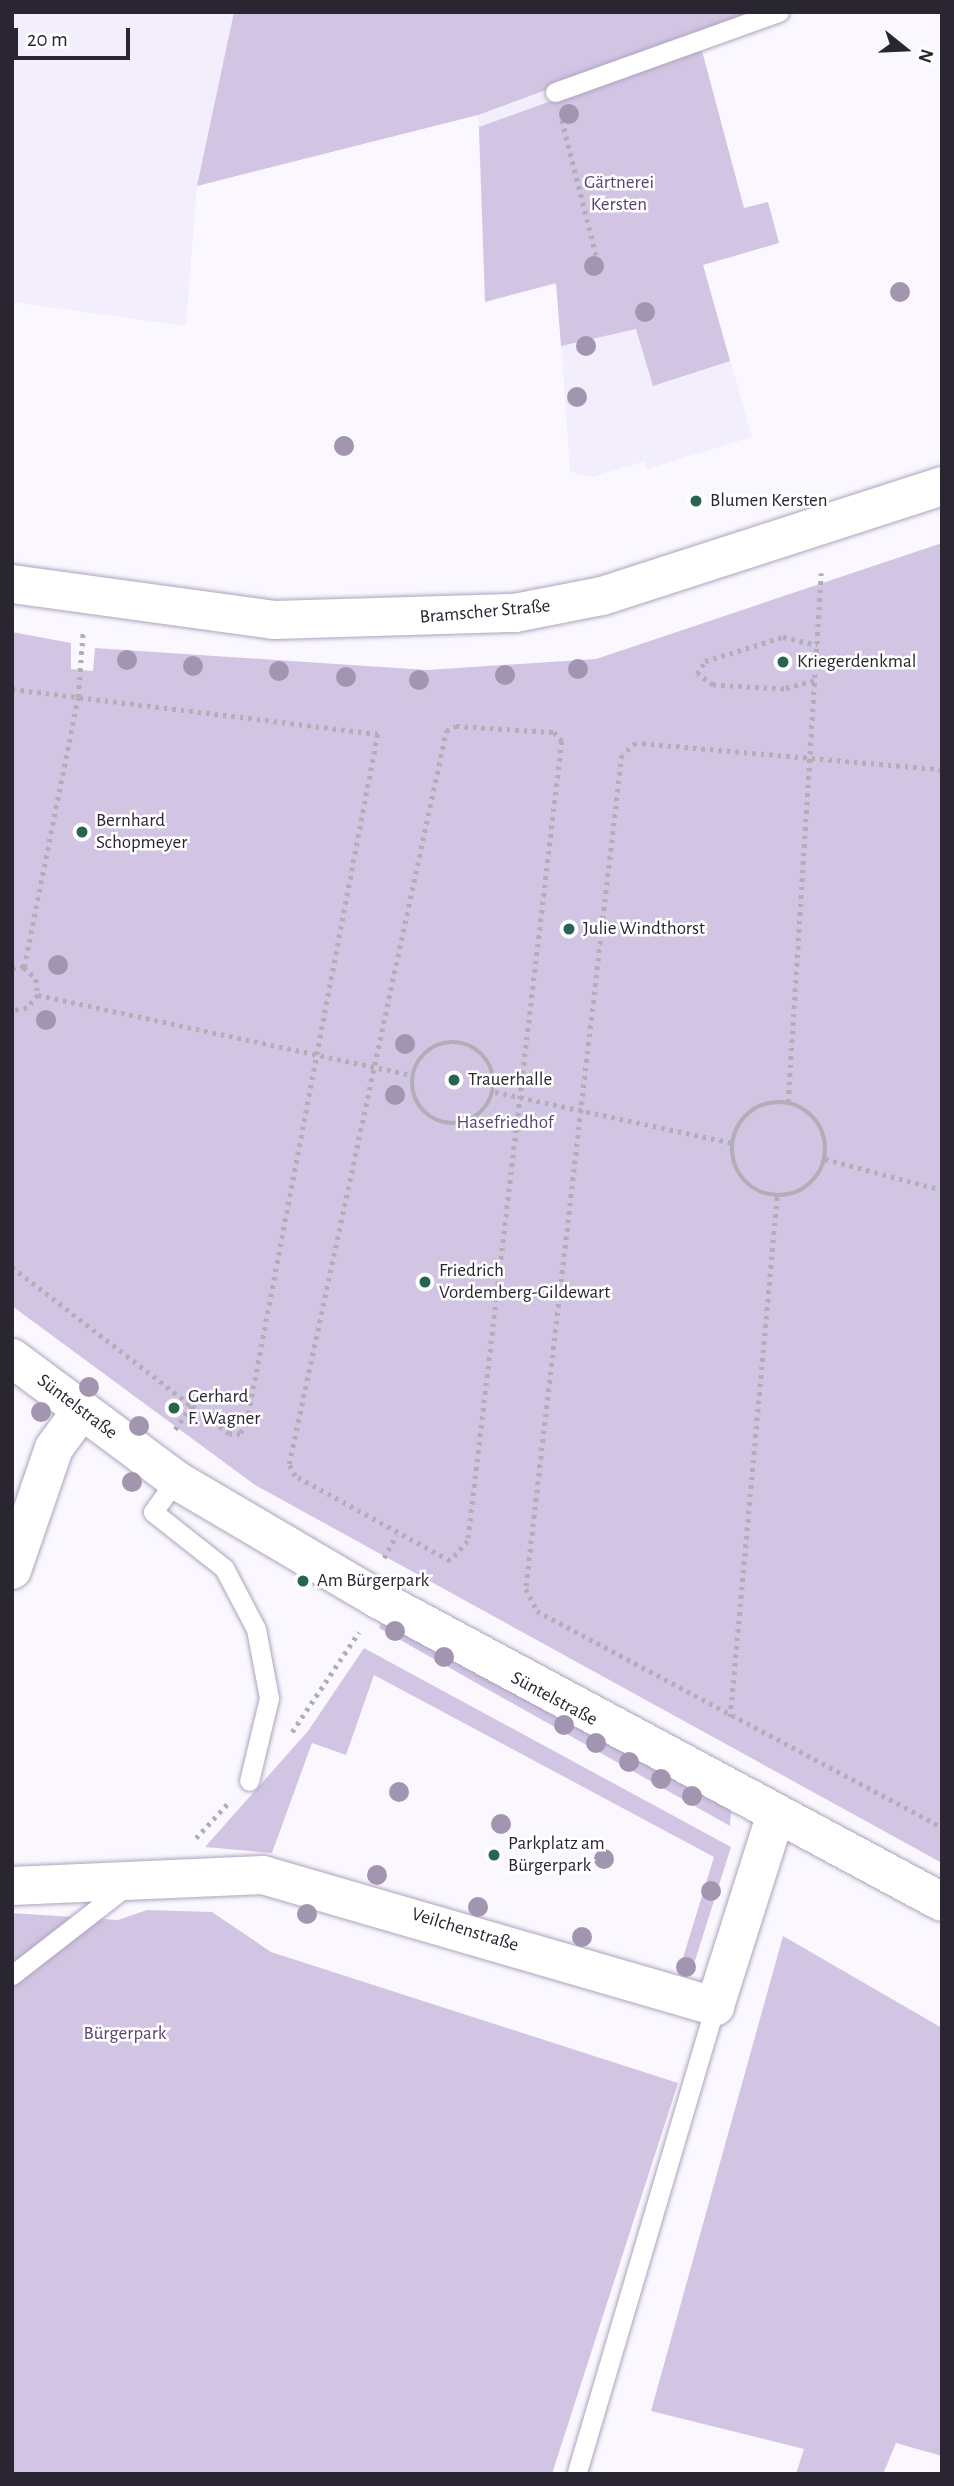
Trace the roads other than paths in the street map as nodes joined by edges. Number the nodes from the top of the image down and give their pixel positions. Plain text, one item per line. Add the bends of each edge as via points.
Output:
1 (779, 12) edge
2 (555, 92) road end
3 (942, 486) edge
4 (12, 584) edge
5 (12, 1357) edge
6 (81, 1411) junction
7 (176, 1480) junction
8 (12, 1570) edge
9 (249, 1780) road end
10 (775, 1817) junction
11 (131, 1882) junction
12 (12, 1886) edge
13 (942, 1902) edge
14 (12, 1975) edge
15 (715, 2006) junction
16 (577, 2472) dead end

1 - 2 lane
3 - 4 street, Bramscher Straße via 602,596 534,610 274,620
5 - 6 street, Süntelstraße
6 - 7 street, Süntelstraße
6 - 8 street via 54,1448
7 - 9 lane via 153,1512 224,1568 256,1629 269,1699
7 - 10 street, Süntelstraße via 495,1668
10 - 13 street, Süntelstraße
10 - 15 street
11 - 12 street, Veilchenstraße
11 - 14 lane
11 - 15 street, Veilchenstraße via 263,1875 316,1886
15 - 16 lane

